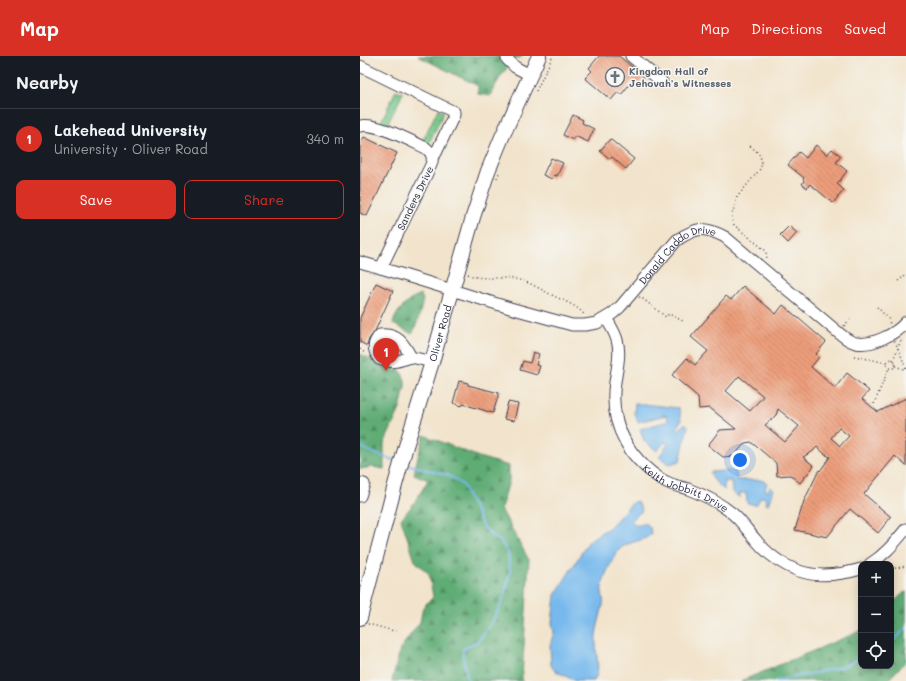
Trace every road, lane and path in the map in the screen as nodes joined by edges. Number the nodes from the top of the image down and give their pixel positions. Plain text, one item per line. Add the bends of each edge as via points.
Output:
1 (507, 56) edge
2 (539, 56) edge
3 (553, 56) edge
4 (631, 56) edge
5 (360, 66) edge
6 (530, 75) junction
7 (662, 82) dead end
8 (533, 95) dead end
9 (360, 126) edge
10 (750, 146) dead end
11 (432, 156) junction
12 (500, 170) dead end
13 (495, 184) dead end
14 (768, 261) dead end
15 (360, 262) edge
16 (381, 268) junction
17 (468, 274) dead end
18 (906, 274) edge
19 (898, 281) dead end
20 (452, 290) junction
21 (636, 295) dead end
22 (585, 316) dead end
23 (852, 317) dead end
24 (606, 318) junction
25 (684, 322) dead end
26 (905, 327) edge
27 (838, 333) junction
28 (854, 356) dead end
29 (411, 357) dead end
30 (892, 360) junction
31 (432, 362) junction
32 (887, 363) junction
33 (895, 366) junction
34 (889, 368) junction
35 (906, 370) edge
36 (874, 404) dead end
37 (360, 483) edge
38 (360, 496) edge
39 (906, 529) edge
40 (874, 561) edge
41 (906, 566) edge
42 (894, 568) edge
43 (858, 570) edge
44 (364, 621) edge
45 (398, 632) dead end

1 - 6 street via 515,67
2 - 6 main road, Oliver Road
3 - 8 path
4 - 7 street
5 - 11 street via 454,112
6 - 20 main road, Oliver Road via 488,171
9 - 11 street, Sanders Drive via 370,125 396,134 426,148
10 - 14 path via 759,153 761,168 737,197 732,219 734,225 766,250
11 - 16 street, Sanders Drive via 431,165
12 - 13 path
15 - 16 street
16 - 20 street
17 - 22 path via 525,281 566,301
18 - 19 path
20 - 24 street, Donald Caddo Drive via 572,325 597,323
20 - 31 main road, Oliver Road
21 - 25 path via 666,317 668,314
23 - 27 path
24 - 27 street, Donald Caddo Drive via 620,307 677,240 693,231 704,229 725,237
24 - 43 street, Keith Jobbitt Drive via 618,341 619,357 614,391 617,422 634,455 664,480 720,504 782,564 811,575 841,574
26 - 27 street, Donald Caddo Drive via 877,341 864,344 849,341
26 - 30 path
28 - 32 path
29 - 31 street
30 - 32 path
30 - 33 path
31 - 44 main road, Oliver Road via 398,474
32 - 34 path
33 - 34 path
33 - 35 path
34 - 36 path
37 - 38 street via 364,484
39 - 40 street
41 - 42 path
44 - 45 path

